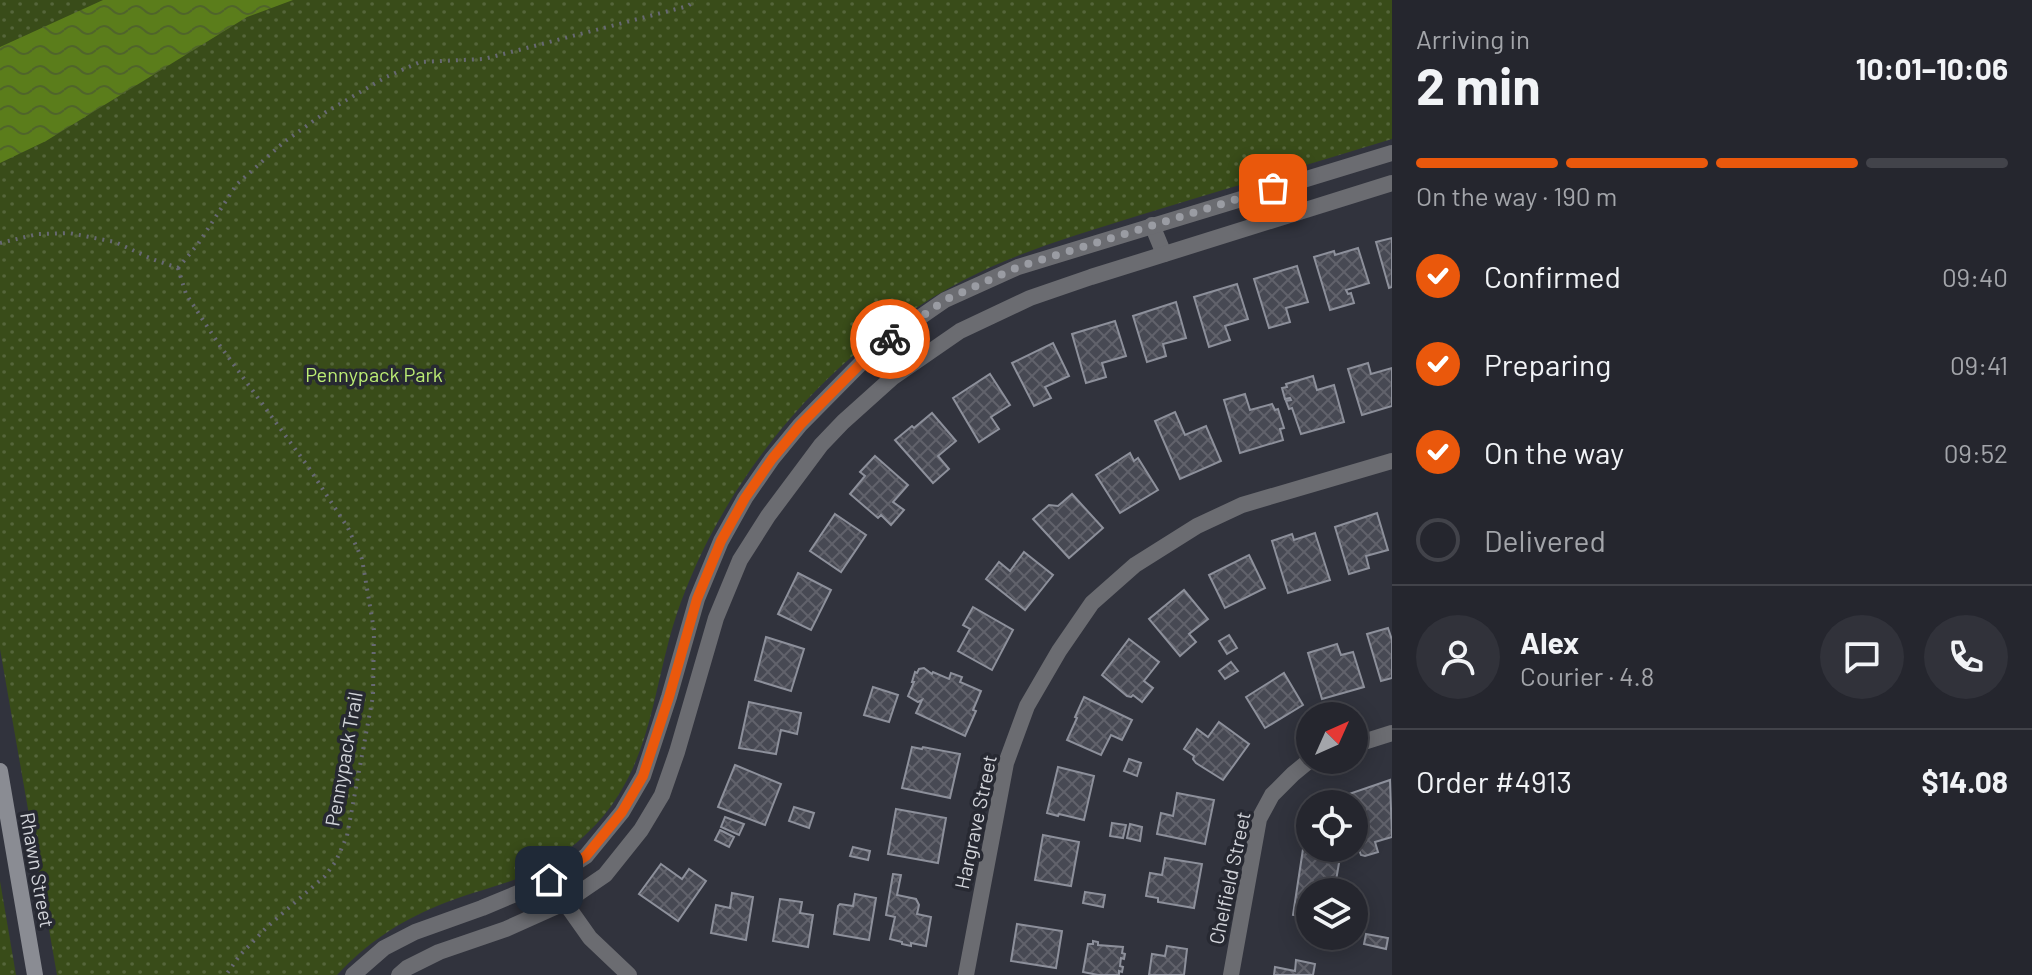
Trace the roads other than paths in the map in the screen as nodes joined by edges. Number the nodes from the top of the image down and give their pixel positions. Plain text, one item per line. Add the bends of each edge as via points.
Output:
1 (1392, 153) edge
2 (1392, 183) edge
3 (1152, 225) junction
4 (1164, 254) junction
5 (1392, 461) edge
6 (739, 509) junction
7 (763, 523) junction
8 (1392, 733) edge
9 (1368, 741) edge
10 (0, 771) edge
11 (1296, 772) edge
12 (549, 880) junction
13 (564, 903) junction
14 (35, 975) edge
15 (353, 975) edge
16 (399, 975) edge
17 (629, 975) edge
18 (966, 975) edge
19 (1231, 975) edge

1 - 3 street
2 - 4 street
3 - 4 street
3 - 6 street via 1018,267 945,300 877,347 800,425
4 - 7 street via 1030,298 960,331 892,378 843,422
5 - 18 street, Hargrave Street via 1242,505 1197,526 1135,565 1092,603 1027,706 1006,763
6 - 7 street
6 - 12 street via 697,599 643,776 586,856
7 - 13 street via 740,560 716,618 662,795 605,875
8 - 9 street
10 - 14 main road, Rhawn Street
11 - 19 street, Chelfield Street via 1272,795 1259,819
12 - 13 street
12 - 15 street via 415,932 384,948
13 - 16 street via 439,952
13 - 17 street via 590,938

